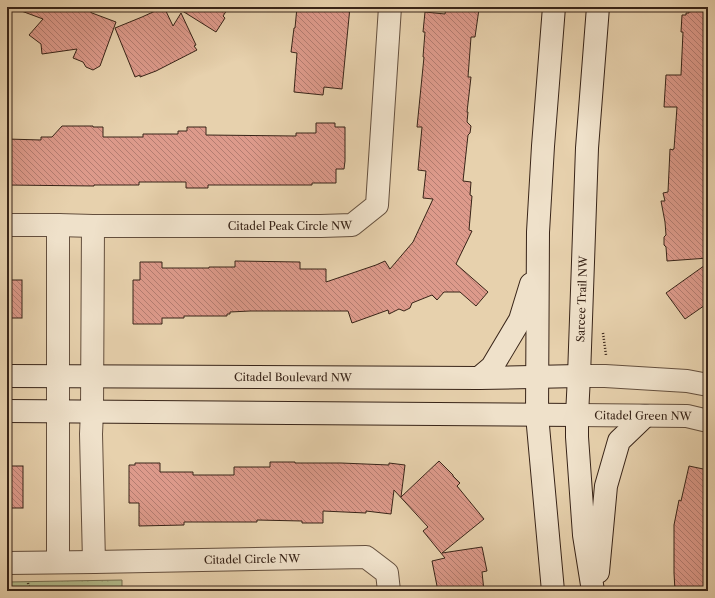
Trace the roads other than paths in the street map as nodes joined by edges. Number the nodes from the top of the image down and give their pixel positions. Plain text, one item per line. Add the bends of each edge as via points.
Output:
1 (390, 7) edge
2 (554, 7) edge
3 (598, 7) edge
4 (7, 225) edge
5 (58, 225) junction
6 (93, 226) junction
7 (538, 259) junction
8 (7, 376) edge
9 (58, 376) junction
10 (579, 376) junction
11 (92, 377) junction
12 (537, 377) junction
13 (479, 378) junction
14 (708, 386) edge
15 (7, 411) edge
16 (58, 412) junction
17 (92, 412) junction
18 (537, 415) junction
19 (577, 415) junction
20 (645, 416) junction
21 (708, 421) edge
22 (58, 562) junction
23 (94, 562) junction
24 (7, 563) edge
25 (389, 591) edge
26 (554, 591) edge
27 (594, 591) edge

1 - 6 street, Citadel Peak Circle NW via 377,205 352,225
2 - 7 street via 543,146
3 - 10 street, Sarcee Trail NW via 588,148
4 - 5 street, Citadel Peak Circle NW
5 - 6 street, Citadel Peak Circle NW
5 - 9 street
6 - 11 street
7 - 12 street
7 - 13 street via 520,320 492,367
8 - 9 street, Citadel Boulevard NW
9 - 11 street, Citadel Boulevard NW
9 - 16 street
10 - 12 street, Citadel Boulevard NW
10 - 14 street via 687,381
10 - 19 street, Sarcee Trail NW
11 - 13 street, Citadel Boulevard NW
11 - 17 street
12 - 13 street, Citadel Boulevard NW
12 - 18 street
15 - 16 street
16 - 17 street
16 - 22 street
17 - 18 street
17 - 23 street
18 - 19 street
18 - 26 street
19 - 20 street, Citadel Green NW
19 - 27 street, Sarcee Trail NW via 584,535
20 - 21 street, Citadel Green NW via 687,416
20 - 27 street via 619,441 614,456 606,486
22 - 23 street, Citadel Circle NW
22 - 24 street, Citadel Circle NW
23 - 25 street, Citadel Circle NW via 366,557 387,573

